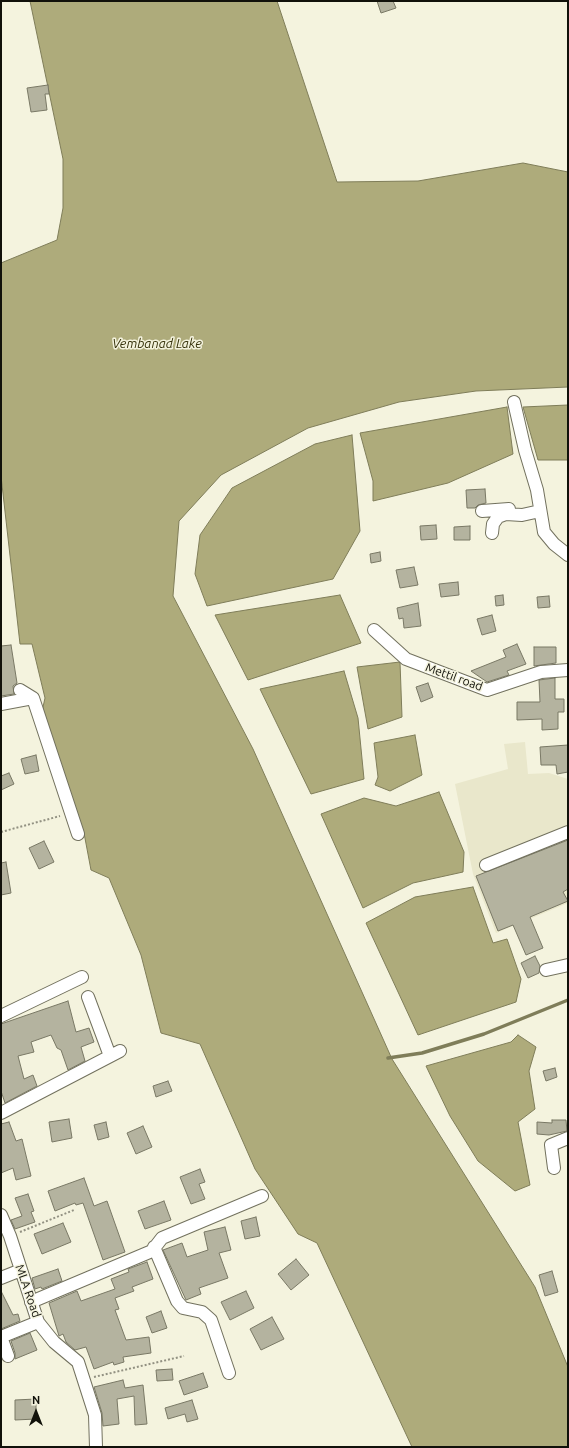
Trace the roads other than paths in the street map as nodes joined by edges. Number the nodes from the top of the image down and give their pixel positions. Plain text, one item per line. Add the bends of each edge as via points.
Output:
1 (514, 402) dead end
2 (540, 508) junction
3 (482, 511) dead end
4 (492, 533) dead end
5 (568, 554) edge
6 (374, 630) dead end
7 (568, 670) edge
8 (20, 690) dead end
9 (33, 698) junction
10 (1, 704) edge
11 (568, 832) edge
12 (78, 834) dead end
13 (486, 865) dead end
14 (568, 965) edge
15 (546, 970) dead end
16 (82, 977) dead end
17 (88, 997) dead end
18 (1, 1016) edge
19 (1, 1113) edge
20 (568, 1138) edge
21 (554, 1168) dead end
22 (262, 1196) dead end
23 (1, 1215) edge
24 (154, 1247) junction
25 (21, 1270) junction
26 (1, 1278) edge
27 (31, 1302) junction
28 (38, 1322) junction
29 (1, 1337) edge
30 (8, 1356) dead end
31 (229, 1373) dead end
32 (96, 1447) edge

1 - 2 street
2 - 3 street
2 - 4 street via 522,515 506,514 498,517 493,524
2 - 5 street via 544,532 554,544
6 - 7 street, Mettil road via 406,659 487,690 542,672
8 - 9 street
9 - 10 street
9 - 12 street
11 - 13 street
14 - 15 street
16 - 18 street
17 - 19 street via 115,1053
20 - 21 street via 550,1145
22 - 24 street via 162,1238
23 - 25 street, MLA Road
24 - 27 street via 152,1251
24 - 31 street via 177,1301 183,1308 202,1312 210,1320
25 - 26 street
25 - 27 street, MLA Road
27 - 28 street, MLA Road
28 - 29 street
28 - 32 street, MLA Road via 54,1342 78,1362 94,1415
29 - 30 street

